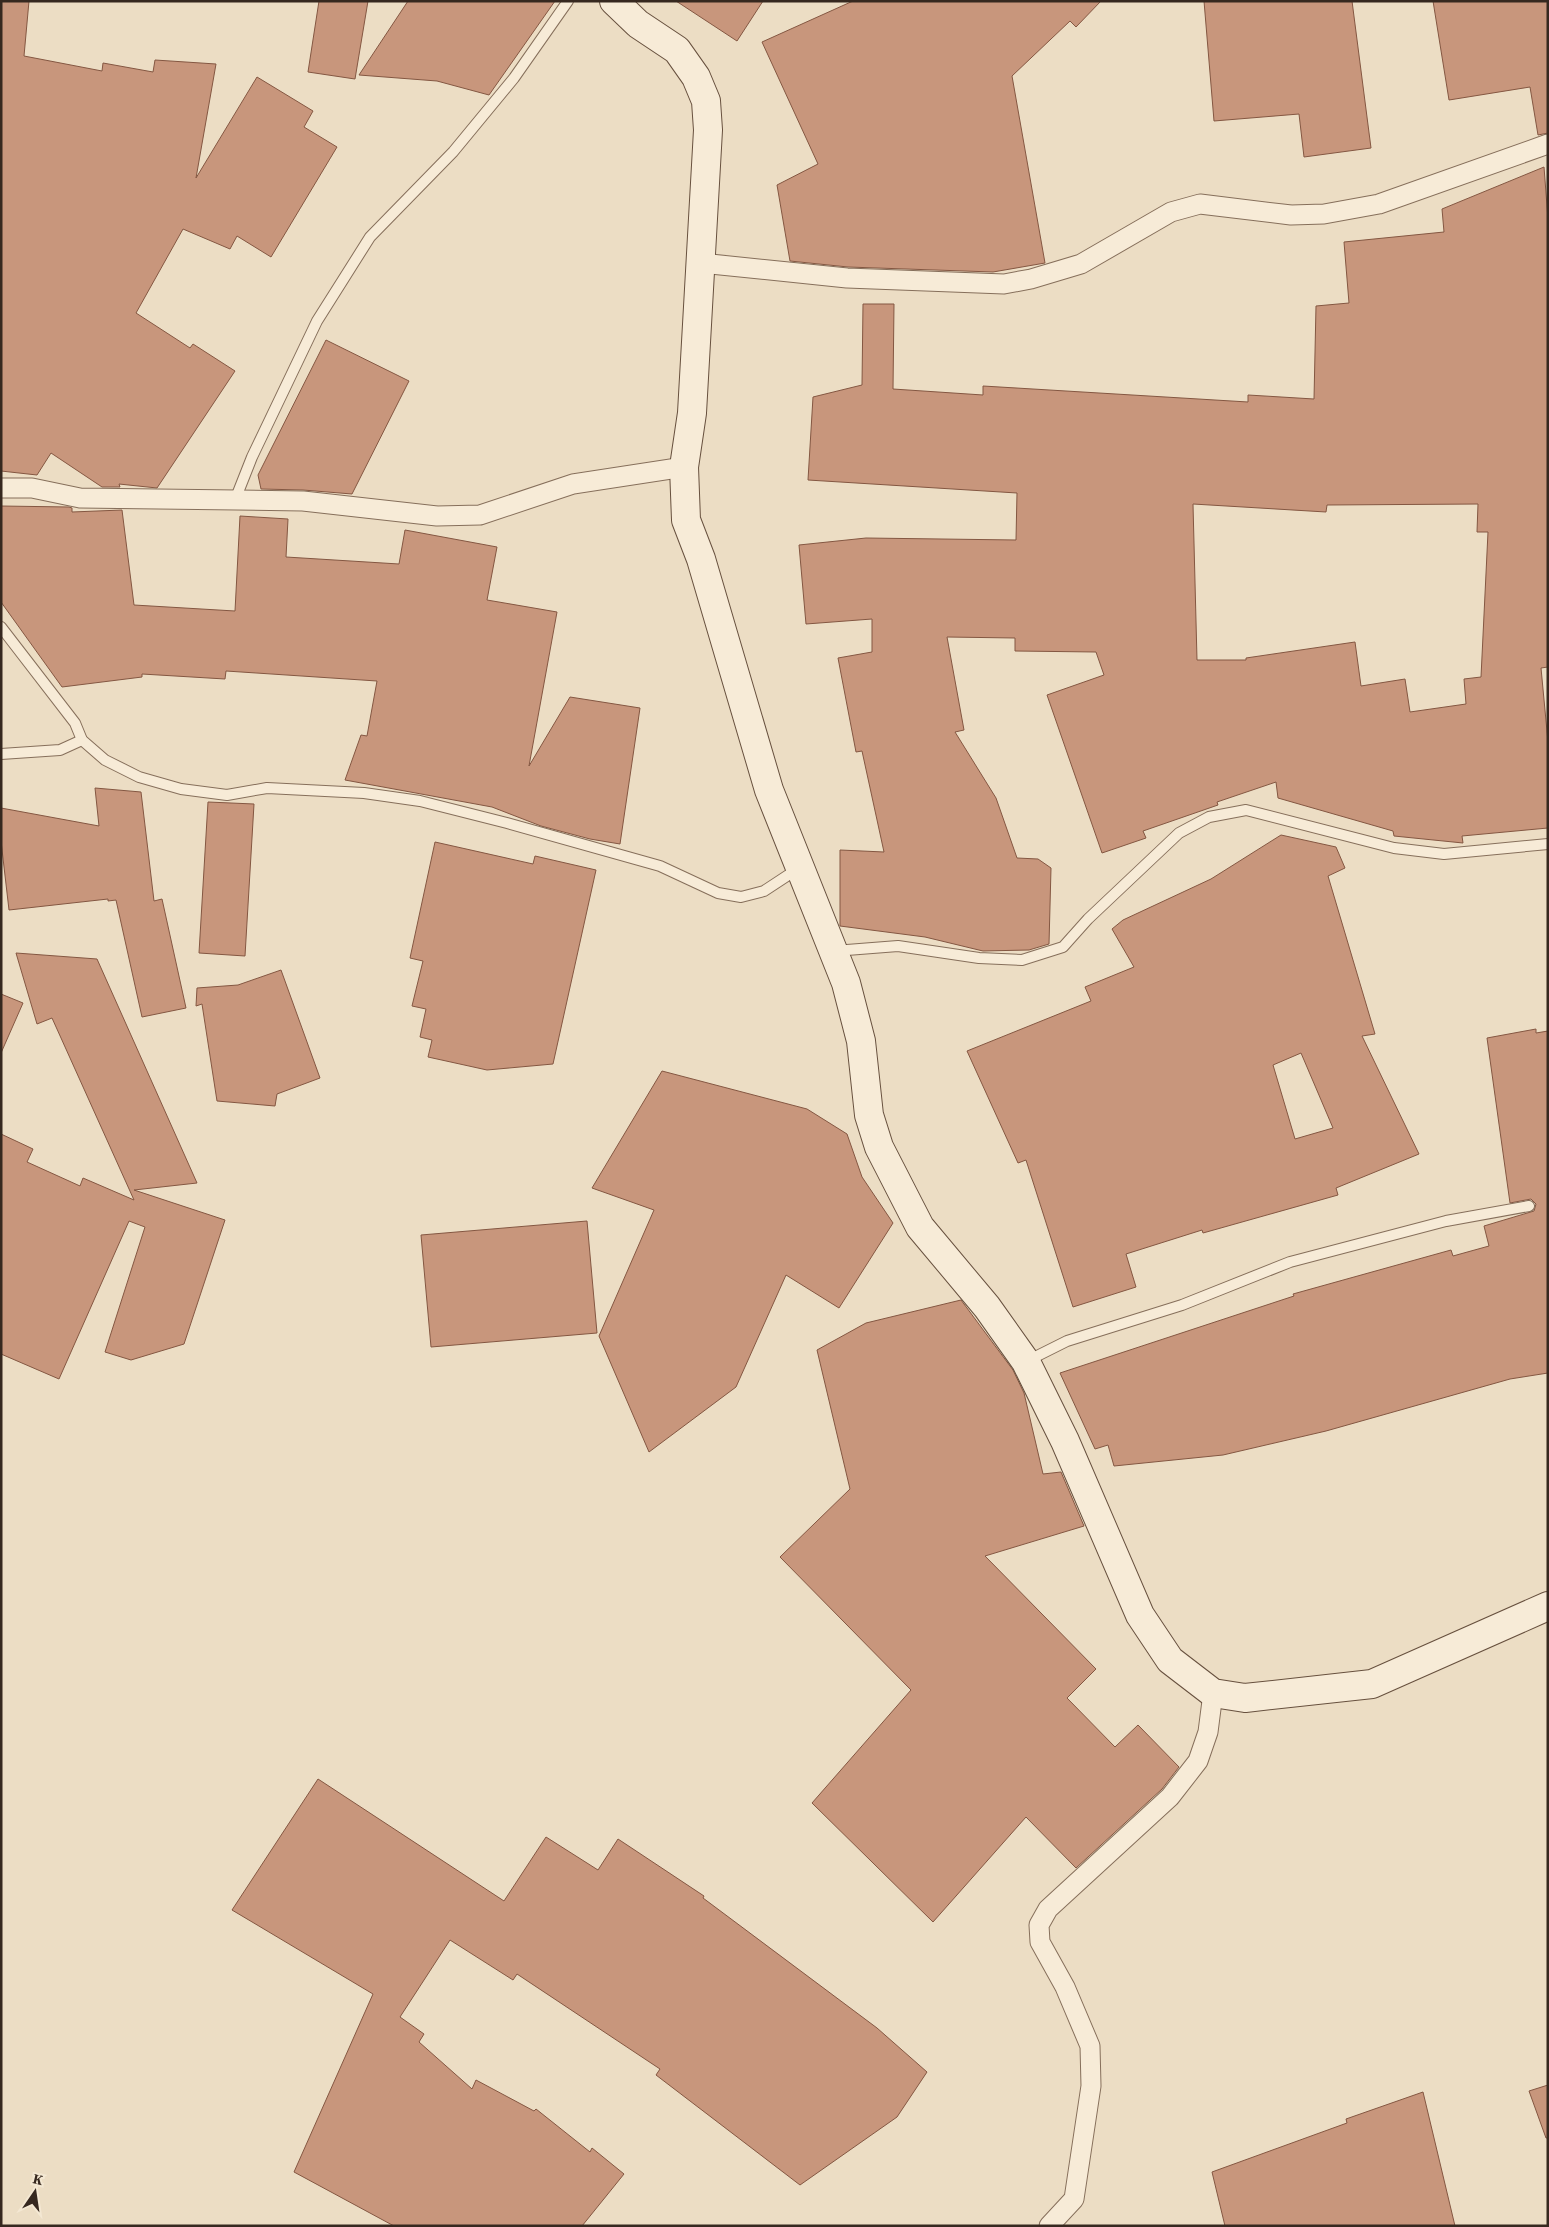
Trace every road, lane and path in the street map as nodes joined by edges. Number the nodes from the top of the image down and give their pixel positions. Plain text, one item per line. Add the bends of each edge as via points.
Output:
1 (568, 1) edge
2 (614, 1) edge
3 (1548, 144) edge
4 (700, 263) junction
5 (684, 466) junction
6 (1, 488) edge
7 (235, 500) junction
8 (1, 627) edge
9 (82, 740) junction
10 (1, 754) edge
11 (1548, 844) edge
12 (800, 867) junction
13 (833, 951) junction
14 (1530, 1206) dead end
15 (1026, 1362) junction
16 (1548, 1606) edge
17 (1213, 1693) junction
18 (1049, 2226) edge

1 - 7 lane via 514,78 453,152 370,237 317,321
2 - 4 street via 638,24 677,50 696,77 706,101 708,130
3 - 4 street via 1379,204 1324,214 1292,215 1200,204 1171,212 1081,264 1031,280 1004,284 848,278
4 - 5 street via 692,414
5 - 7 street via 574,484 480,516 437,516 303,501
5 - 12 street via 686,520 701,559 769,790
6 - 7 street via 32,488 80,498
8 - 9 lane via 75,724
9 - 10 lane via 60,750
9 - 12 lane via 105,760 139,777 181,789 227,795 266,788 334,791 420,801 660,866 718,893 741,897 764,891
11 - 13 lane via 1444,854 1385,846 1246,810 1209,817 1179,833 1063,947 1022,960 980,958 898,946
12 - 13 street
13 - 15 street via 846,983 861,1041 869,1115 879,1147 920,1228 987,1308
14 - 15 lane via 1446,1221 1290,1262 1182,1305 1067,1341
15 - 17 street via 1065,1441 1140,1615 1170,1660
16 - 17 street via 1372,1684 1245,1698
17 - 18 street via 1208,1732 1198,1761 1170,1798 1048,1909 1040,1925 1040,1942 1065,1987 1090,2046 1091,2086 1074,2199

